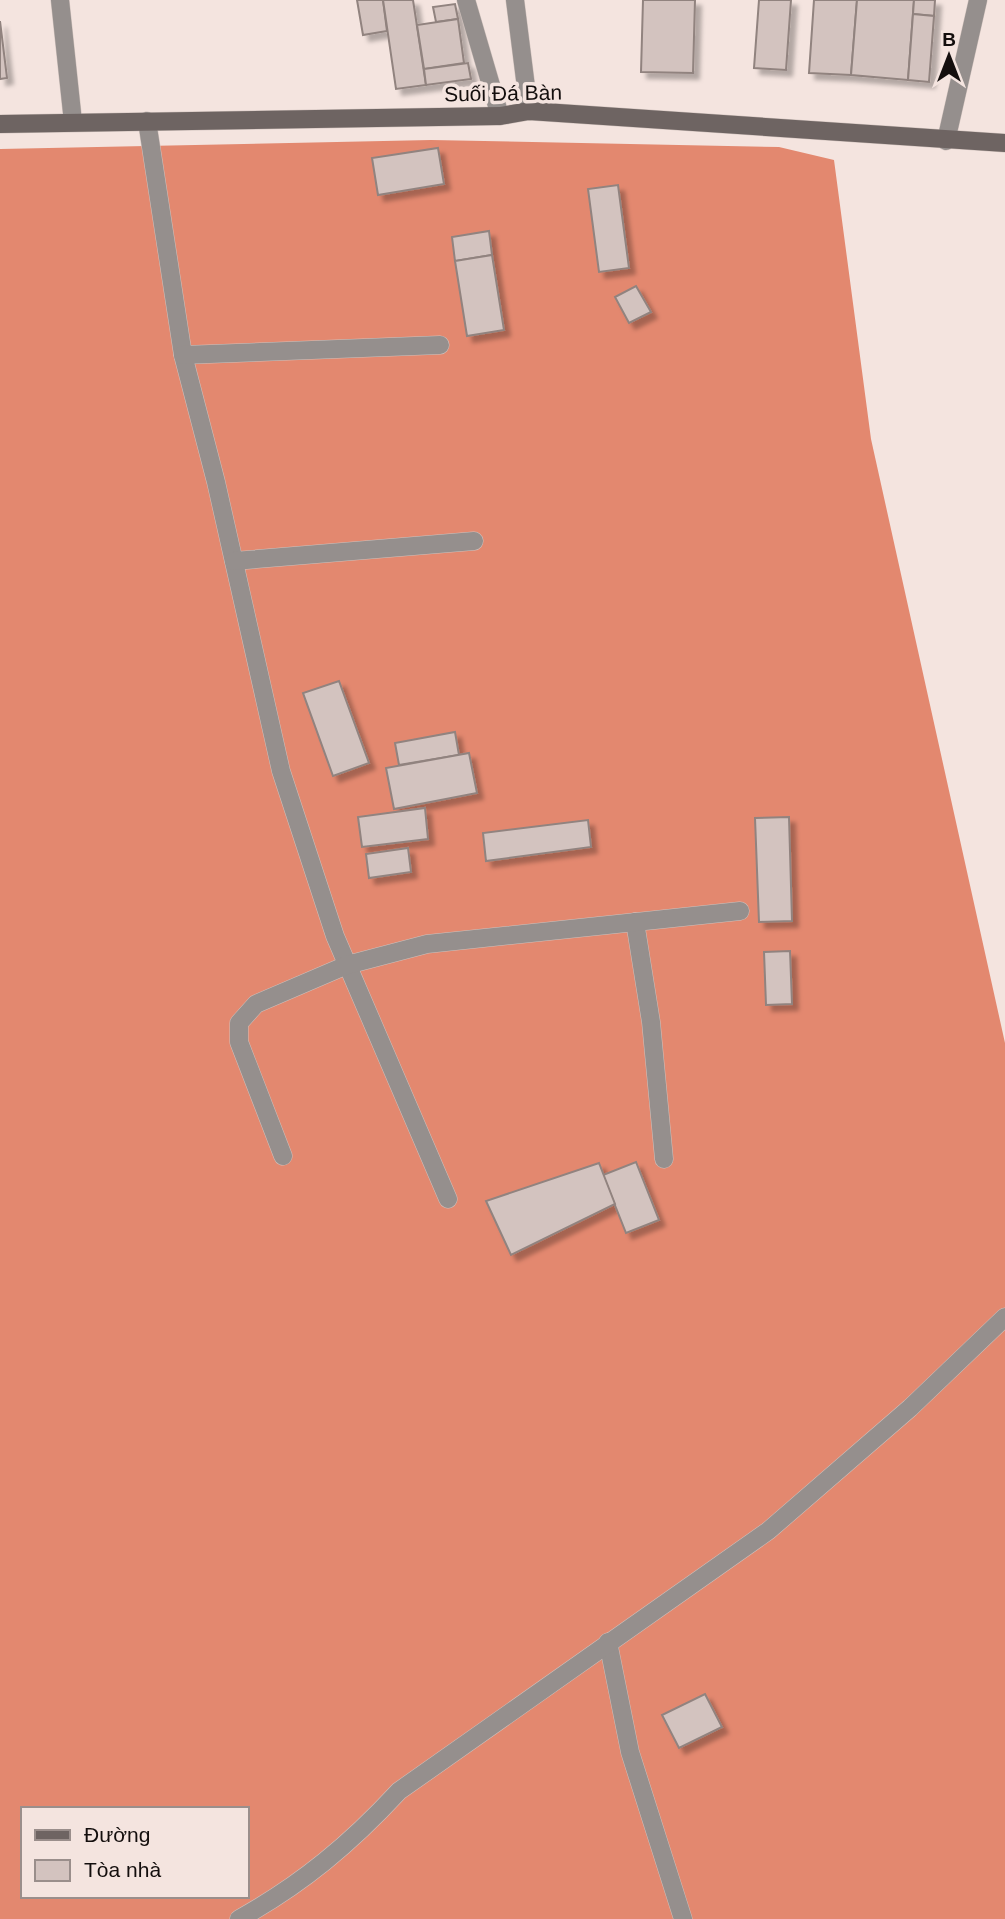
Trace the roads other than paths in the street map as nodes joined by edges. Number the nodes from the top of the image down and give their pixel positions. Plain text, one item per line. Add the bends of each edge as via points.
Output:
1 (60, 0) edge
2 (466, 0) edge
3 (515, 0) edge
4 (978, 0) edge
5 (528, 111) junction
6 (500, 116) junction
7 (147, 121) junction
8 (73, 122) junction
9 (0, 124) edge
10 (946, 141) junction
11 (1005, 143) edge
12 (440, 345) dead end
13 (183, 355) junction
14 (474, 541) dead end
15 (234, 561) junction
16 (740, 911) dead end
17 (635, 922) junction
18 (347, 965) junction
19 (283, 1156) dead end
20 (664, 1159) dead end
21 (448, 1199) dead end
22 (1005, 1317) edge
23 (608, 1642) junction
24 (239, 1919) edge
25 (683, 1919) edge

1 - 8 street
2 - 6 street
3 - 5 street
4 - 10 street
5 - 6 street, Suối Đá Bàn
5 - 10 street, Suối Đá Bàn
6 - 7 street, Suối Đá Bàn
7 - 8 street, Suối Đá Bàn
7 - 13 street
8 - 9 street, Suối Đá Bàn
10 - 11 street, Suối Đá Bàn
12 - 13 street
13 - 15 street
14 - 15 street
15 - 18 street via 281,771
16 - 17 street
17 - 18 street via 427,944
17 - 20 street via 651,1022
18 - 19 street via 256,1004 239,1023 239,1042
18 - 21 street
22 - 23 street via 910,1408 768,1531
23 - 24 street via 399,1791 359,1835 287,1892
23 - 25 street via 630,1752

